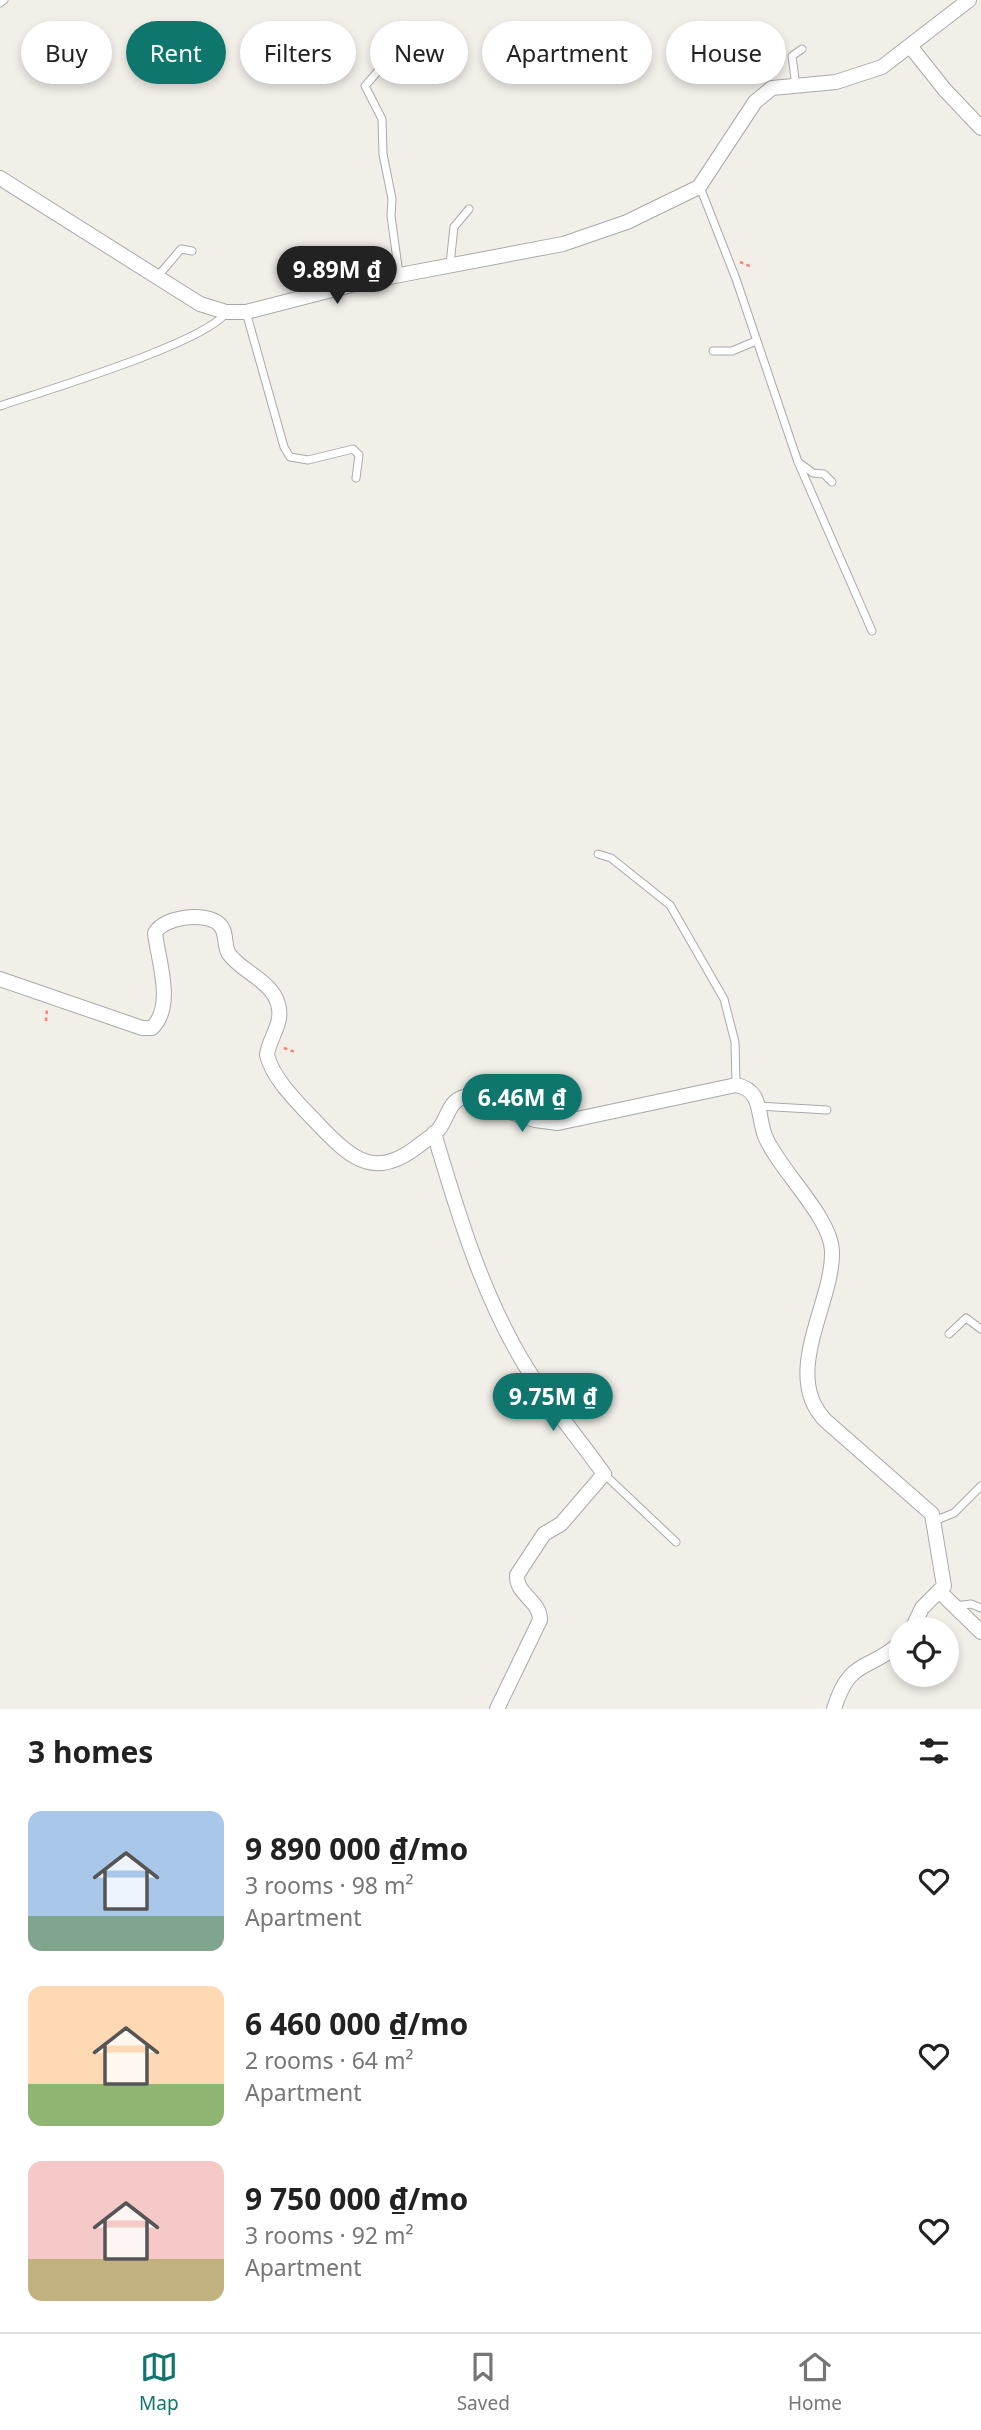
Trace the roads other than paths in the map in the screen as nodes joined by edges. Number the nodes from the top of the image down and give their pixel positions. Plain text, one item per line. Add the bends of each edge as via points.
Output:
1 (969, 0) edge
2 (910, 46) junction
3 (802, 49) dead end
4 (370, 80) edge
5 (796, 86) junction
6 (981, 128) edge
7 (0, 178) edge
8 (699, 187) junction
9 (469, 209) dead end
10 (191, 251) dead end
11 (450, 264) junction
12 (400, 274) junction
13 (158, 276) junction
14 (226, 312) junction
15 (246, 312) junction
16 (756, 341) junction
17 (713, 351) dead end
18 (0, 406) edge
19 (798, 462) junction
20 (356, 478) dead end
21 (832, 482) dead end
22 (872, 631) dead end
23 (598, 853) dead end
24 (0, 979) edge
25 (736, 1085) junction
26 (759, 1107) junction
27 (827, 1110) dead end
28 (434, 1133) junction
29 (981, 1329) edge
30 (949, 1334) dead end
31 (604, 1474) junction
32 (981, 1486) edge
33 (934, 1521) junction
34 (676, 1542) dead end
35 (940, 1592) junction
36 (955, 1606) junction
37 (981, 1608) edge
38 (918, 1617) edge
39 (981, 1632) edge
40 (889, 1649) edge
41 (497, 1709) edge
42 (834, 1709) edge

1 - 2 street
2 - 5 street via 870,73
2 - 6 street
3 - 5 lane via 792,56
4 - 12 lane via 365,86 382,120
5 - 8 street via 772,88 755,102
7 - 13 street
8 - 11 street via 602,232 563,244
8 - 16 lane
9 - 11 lane via 454,227
10 - 13 lane via 181,249
11 - 12 street
12 - 15 street
13 - 14 street via 200,304
14 - 15 street
14 - 18 lane via 199,332 136,359
15 - 20 lane via 290,457 307,460 353,449 360,462
16 - 17 lane via 732,351
16 - 19 lane
19 - 21 lane
19 - 22 lane
23 - 25 lane via 611,858 670,905 724,999 735,1042
24 - 28 street via 152,1028 163,998 155,933 181,918 212,920 224,930 230,956 278,1002 279,1024 268,1048 269,1063 332,1139 376,1166 408,1155
25 - 26 street via 754,1093
25 - 28 street via 558,1123 464,1097 453,1104
26 - 27 lane
26 - 33 street via 766,1137 832,1243 828,1288 809,1345 814,1405 826,1421 932,1514
28 - 31 street via 461,1224 496,1308 528,1370
29 - 30 lane via 967,1318
31 - 34 lane
31 - 41 street via 561,1524 544,1534 517,1575 519,1589 536,1605 540,1620
32 - 33 lane via 954,1513
33 - 35 street via 944,1579
35 - 36 street
35 - 38 street
36 - 37 lane
36 - 39 street
40 - 42 street via 852,1672

